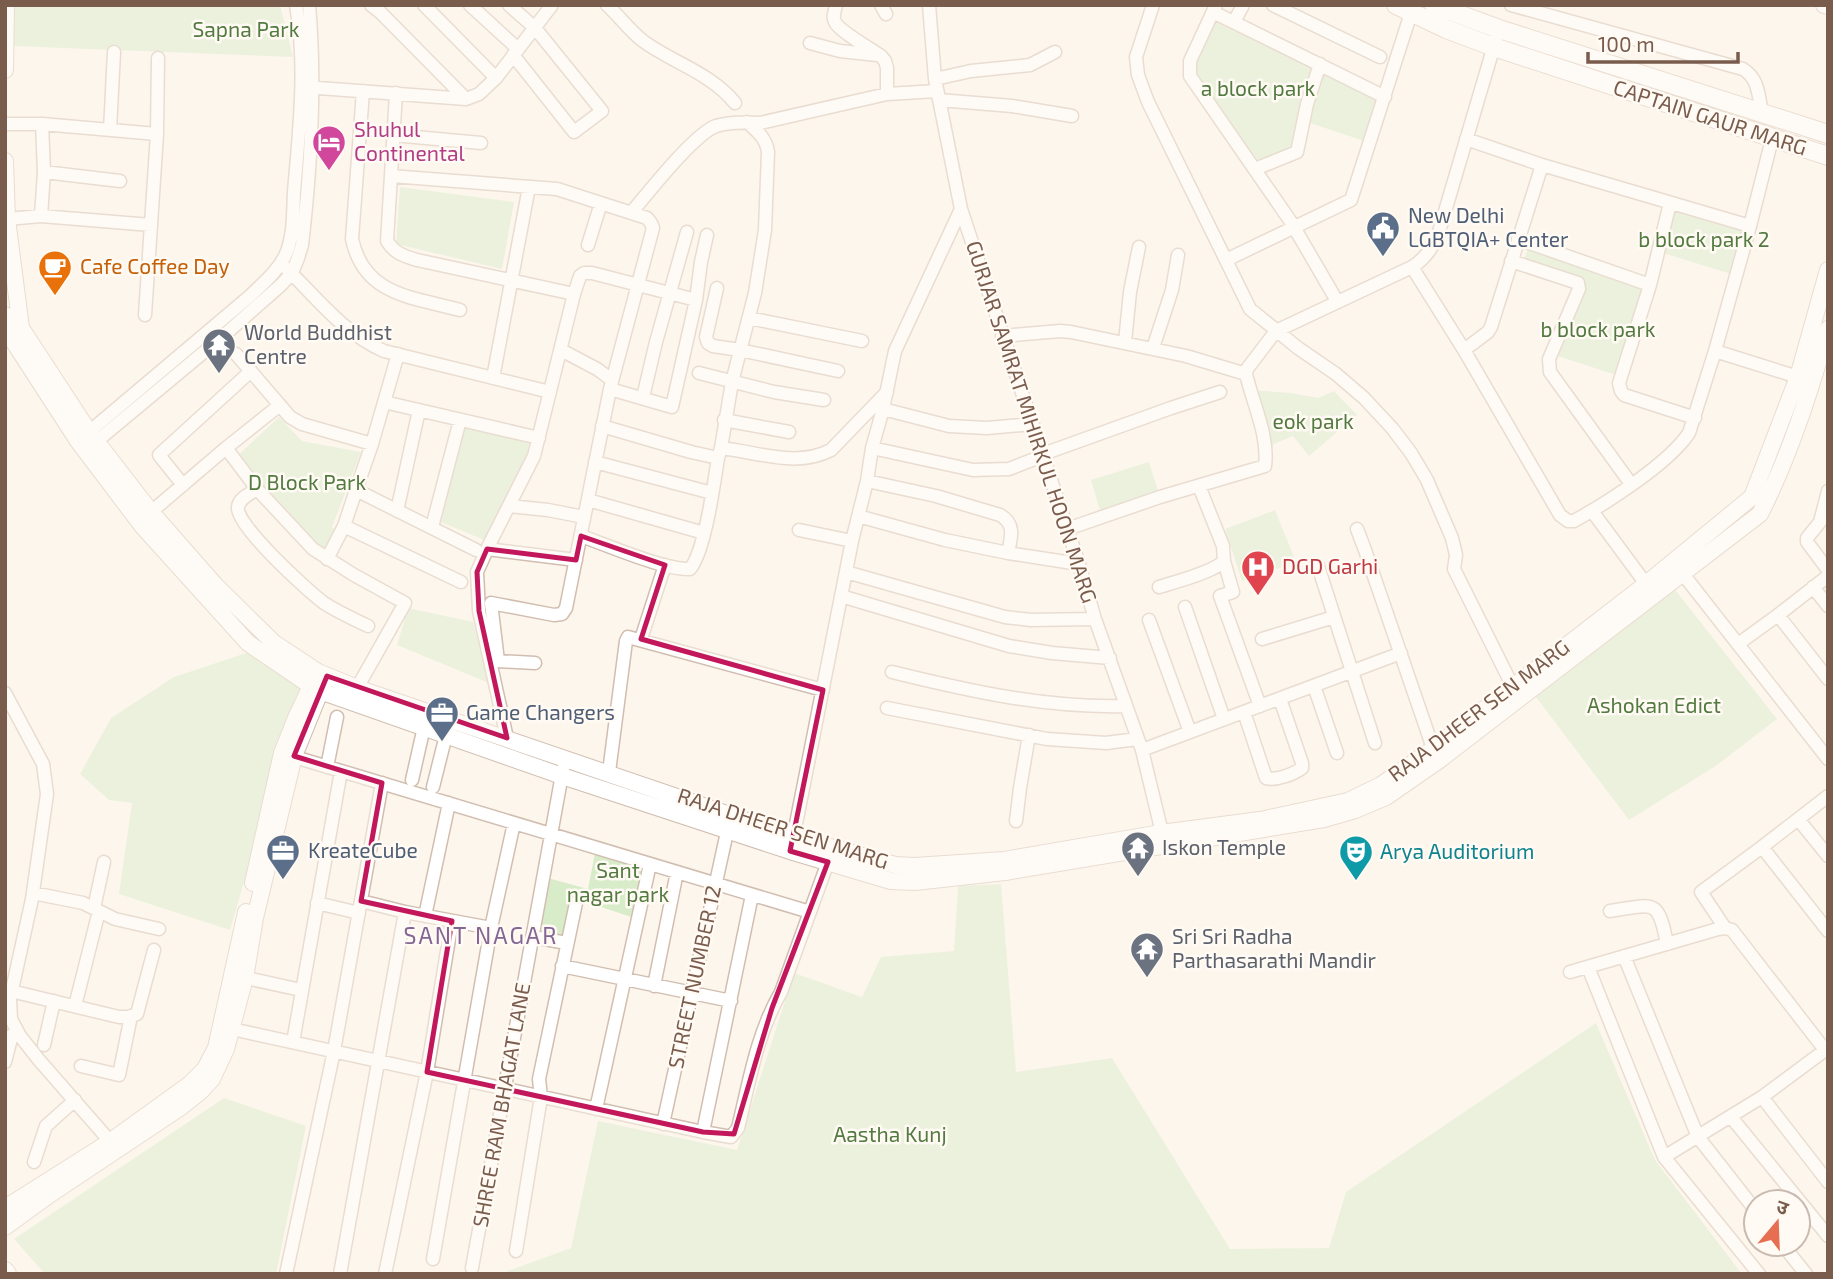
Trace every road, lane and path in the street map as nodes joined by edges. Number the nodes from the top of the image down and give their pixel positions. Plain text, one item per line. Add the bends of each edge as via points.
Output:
1 (6, 5) edge
2 (296, 5) edge
3 (309, 5) edge
4 (370, 5) edge
5 (424, 5) edge
6 (470, 5) edge
7 (509, 5) edge
8 (552, 5) edge
9 (607, 5) edge
10 (836, 5) edge
11 (929, 5) edge
12 (1153, 5) edge
13 (1243, 5) edge
14 (1273, 5) edge
15 (1434, 5) edge
16 (1511, 5) edge
17 (1215, 8) edge
18 (1403, 9) edge
19 (1234, 22) junction
20 (535, 28) junction
21 (1499, 29) junction
22 (810, 43) dead end
23 (1494, 47) junction
24 (114, 52) dead end
25 (515, 52) junction
26 (1055, 52) dead end
27 (881, 56) junction
28 (1380, 57) dead end
29 (158, 58) dead end
30 (1320, 64) junction
31 (5, 69) edge
32 (496, 78) junction
33 (307, 87) junction
34 (937, 90) junction
35 (363, 91) junction
36 (396, 93) junction
37 (887, 94) junction
38 (1385, 97) junction
39 (466, 99) junction
40 (735, 103) dead end
41 (1762, 112) junction
42 (1072, 116) dead end
43 (747, 122) junction
44 (5, 124) edge
45 (42, 124) junction
46 (110, 130) junction
47 (157, 134) junction
48 (1828, 134) edge
49 (393, 135) junction
50 (1466, 139) junction
51 (1772, 139) junction
52 (481, 143) dead end
53 (1828, 156) edge
54 (5, 161) edge
55 (1542, 166) junction
56 (1255, 169) junction
57 (44, 172) junction
58 (391, 176) junction
59 (120, 181) dead end
60 (529, 187) junction
61 (601, 202) junction
62 (1670, 203) junction
63 (961, 209) junction
64 (631, 213) junction
65 (41, 216) junction
66 (7, 219) edge
67 (151, 226) junction
68 (1750, 226) junction
69 (1294, 227) junction
70 (687, 232) dead end
71 (707, 235) dead end
72 (1518, 239) junction
73 (588, 245) dead end
74 (1139, 247) dead end
75 (1178, 255) dead end
76 (1226, 260) junction
77 (1511, 261) junction
78 (281, 262) junction
79 (1412, 267) junction
80 (1828, 270) edge
81 (292, 273) junction
82 (511, 280) junction
83 (636, 285) junction
84 (1650, 285) junction
85 (717, 288) dead end
86 (669, 293) junction
87 (574, 294) junction
88 (696, 300) junction
89 (1337, 301) junction
90 (460, 310) dead end
91 (5, 315) edge
92 (145, 315) dead end
93 (749, 318) junction
94 (1828, 328) edge
95 (1276, 331) junction
96 (217, 332) junction
97 (1002, 336) junction
98 (14, 337) edge
99 (862, 341) dead end
100 (1125, 342) junction
101 (1153, 348) junction
102 (740, 350) junction
103 (1464, 350) junction
104 (561, 351) junction
105 (1715, 352) junction
106 (236, 354) dead end
107 (398, 354) junction
108 (251, 371) junction
109 (838, 371) dead end
110 (699, 373) dead end
111 (1246, 374) junction
112 (1798, 377) junction
113 (494, 378) junction
114 (732, 382) junction
115 (611, 385) junction
116 (550, 392) junction
117 (887, 392) junction
118 (1220, 393) dead end
119 (643, 397) junction
120 (824, 400) dead end
121 (384, 402) junction
122 (280, 405) junction
123 (883, 409) junction
124 (419, 410) junction
125 (1695, 418) junction
126 (724, 419) junction
127 (460, 421) junction
128 (1033, 424) junction
129 (602, 426) junction
130 (789, 432) dead end
131 (539, 438) junction
132 (87, 441) junction
133 (372, 444) junction
134 (226, 448) junction
135 (872, 449) junction
136 (720, 453) junction
137 (1042, 454) junction
138 (595, 462) junction
139 (867, 481) junction
140 (1631, 484) junction
141 (183, 485) junction
142 (1199, 486) junction
143 (257, 489) junction
144 (356, 490) junction
145 (1828, 491) edge
146 (712, 493) junction
147 (587, 500) junction
148 (509, 506) junction
149 (397, 510) junction
150 (1592, 511) junction
151 (151, 512) junction
152 (858, 516) junction
153 (584, 517) junction
154 (344, 526) junction
155 (432, 527) junction
156 (1067, 529) junction
157 (1357, 529) dead end
158 (799, 530) dead end
159 (704, 533) junction
160 (580, 536) junction
161 (852, 541) junction
162 (482, 550) junction
163 (1008, 553) junction
164 (327, 559) junction
165 (576, 560) junction
166 (1224, 561) junction
167 (1079, 564) junction
168 (664, 565) junction
169 (1318, 566) dead end
170 (1678, 568) junction
171 (1828, 570) edge
172 (846, 572) junction
173 (1828, 576) edge
174 (461, 582) dead end
175 (1646, 584) junction
176 (1159, 587) dead end
177 (1814, 587) junction
178 (841, 596) junction
179 (1828, 606) edge
180 (1185, 607) dead end
181 (1779, 615) junction
182 (1334, 617) junction
183 (1095, 619) junction
184 (1149, 620) dead end
185 (368, 626) dead end
186 (641, 639) junction
187 (1262, 639) dead end
188 (1738, 644) junction
189 (1401, 653) junction
190 (1110, 658) junction
191 (535, 663) dead end
192 (1353, 671) junction
193 (892, 672) dead end
194 (1828, 679) edge
195 (317, 683) junction
196 (1314, 686) junction
197 (1513, 687) junction
198 (358, 688) junction
199 (823, 690) junction
200 (5, 693) edge
201 (1280, 699) junction
202 (308, 705) junction
203 (1125, 706) junction
204 (1260, 706) junction
205 (887, 708) dead end
206 (1244, 712) junction
207 (337, 717) dead end
208 (1224, 719) junction
209 (424, 727) junction
210 (1190, 732) junction
211 (446, 735) junction
212 (1030, 735) junction
213 (506, 738) junction
214 (1375, 743) dead end
215 (1140, 745) junction
216 (1337, 753) dead end
217 (288, 755) junction
218 (1436, 755) junction
219 (1828, 758) edge
220 (565, 759) junction
221 (327, 766) junction
222 (341, 771) junction
223 (609, 772) junction
224 (562, 776) junction
225 (412, 780) dead end
226 (382, 783) junction
227 (433, 787) dead end
228 (1828, 796) edge
229 (449, 803) junction
230 (1798, 819) junction
231 (1016, 821) dead end
232 (729, 822) junction
233 (514, 823) junction
234 (552, 834) junction
235 (1163, 839) junction
236 (792, 844) junction
237 (1762, 847) junction
238 (1828, 856) edge
239 (104, 862) dead end
240 (828, 862) junction
241 (650, 864) junction
242 (677, 872) junction
243 (716, 884) junction
244 (33, 893) junction
245 (752, 895) junction
246 (317, 903) junction
247 (576, 903) dead end
248 (360, 907) junction
249 (96, 910) junction
250 (1610, 911) dead end
251 (405, 912) junction
252 (810, 912) junction
253 (425, 916) junction
254 (452, 921) junction
255 (491, 928) junction
256 (1725, 928) junction
257 (159, 929) dead end
258 (1828, 932) edge
259 (533, 937) junction
260 (567, 943) junction
261 (1667, 944) junction
262 (154, 950) dead end
263 (1625, 957) junction
264 (562, 966) junction
265 (1588, 967) junction
266 (1570, 972) dead end
267 (238, 977) junction
268 (624, 979) junction
269 (653, 986) junction
270 (302, 990) junction
271 (12, 991) junction
272 (692, 994) junction
273 (54, 1001) junction
274 (731, 1002) junction
275 (75, 1006) junction
276 (131, 1016) junction
277 (241, 1031) dead end
278 (12, 1035) edge
279 (293, 1042) junction
280 (44, 1045) dead end
281 (1827, 1049) edge
282 (334, 1051) junction
283 (378, 1061) junction
284 (5, 1062) edge
285 (82, 1066) dead end
286 (427, 1072) junction
287 (464, 1080) junction
288 (505, 1089) junction
289 (541, 1097) junction
290 (1762, 1097) junction
291 (75, 1100) junction
292 (596, 1109) junction
293 (1731, 1117) junction
294 (663, 1124) junction
295 (703, 1132) junction
296 (1698, 1137) junction
297 (114, 1146) junction
298 (1664, 1157) junction
299 (34, 1162) dead end
300 (1828, 1182) edge
301 (1742, 1192) edge
302 (5, 1208) edge
303 (5, 1227) edge
304 (1828, 1236) edge
305 (516, 1251) dead end
306 (1793, 1258) edge
307 (433, 1259) dead end
308 (472, 1268) dead end
309 (286, 1274) edge
310 (340, 1274) edge
311 (385, 1274) edge
312 (1759, 1274) edge
313 (1806, 1274) edge

1 - 31 street
2 - 33 street
3 - 33 street via 313,60
4 - 39 street
5 - 32 street
6 - 25 street
7 - 20 street
8 - 20 street
9 - 40 street via 640,39 696,71
10 - 27 street via 835,22 840,28
11 - 34 street, GURJAR SAMRAT MIHIRKUL HOON MARG
12 - 76 street via 1136,57 1138,75
13 - 19 street
14 - 28 street
15 - 21 main road, CAPTAIN GAUR MARG
16 - 41 street via 1743,69 1755,80
17 - 19 street
17 - 56 street via 1190,61 1190,76
18 - 23 main road, CAPTAIN GAUR MARG
18 - 38 street
19 - 30 street
20 - 25 street
20 - 25 street via 601,111 574,132
21 - 23 street
21 - 41 main road, CAPTAIN GAUR MARG
22 - 27 street
23 - 50 street
23 - 51 main road, CAPTAIN GAUR MARG
24 - 46 street
25 - 32 street
26 - 34 street via 1030,65 971,71
27 - 37 street via 887,68
29 - 47 street
30 - 38 street
30 - 56 street via 1297,152
32 - 39 street
33 - 35 street
33 - 78 street via 289,247
33 - 81 street via 303,229
34 - 37 street
34 - 42 street
34 - 63 street, GURJAR SAMRAT MIHIRKUL HOON MARG
35 - 36 street
35 - 90 street via 352,239 355,253 371,279 387,289
36 - 39 street
36 - 49 street
37 - 43 street via 760,123
38 - 69 street via 1351,200
41 - 48 main road, CAPTAIN GAUR MARG
43 - 64 street via 716,126 700,135
43 - 93 street via 763,138 768,152 765,230
44 - 45 street
45 - 46 street
45 - 57 street
46 - 47 street
47 - 67 street
49 - 52 street
49 - 58 street
50 - 55 street
50 - 79 street via 1438,235 1427,255
51 - 53 main road, CAPTAIN GAUR MARG
51 - 68 street
54 - 66 street, RAJA DHEER SEN MARG
55 - 62 street
55 - 72 street
56 - 69 street
57 - 59 street
57 - 65 street
58 - 60 street
58 - 82 street via 387,241 391,248 417,260
60 - 61 street via 557,189
60 - 82 street
61 - 64 street
61 - 73 street
62 - 68 street
62 - 84 street
63 - 97 street, GURJAR SAMRAT MIHIRKUL HOON MARG
63 - 117 street via 895,351
64 - 83 street via 647,218 653,228
65 - 66 street
65 - 67 street
66 - 98 street, RAJA DHEER SEN MARG
67 - 92 street
68 - 105 street
69 - 76 street
69 - 89 street
70 - 86 street
71 - 88 street
72 - 77 street
72 - 84 street
74 - 100 street
75 - 101 street
76 - 95 street via 1250,309
77 - 103 street via 1491,327
77 - 140 street via 1578,282 1549,359 1550,372
78 - 81 street
78 - 96 street
79 - 89 street
79 - 103 street
80 - 112 street, RAJA DHEER SEN MARG
81 - 96 street
81 - 107 street via 355,335
82 - 87 street
82 - 113 street
83 - 86 street
83 - 87 street via 584,273
83 - 115 street
84 - 125 street via 1619,387 1625,395
85 - 102 street via 708,343
86 - 88 street
86 - 119 street
87 - 104 street
88 - 119 street via 672,407
89 - 95 street
91 - 98 street, RAJA DHEER SEN MARG
93 - 99 street
93 - 102 street
94 - 170 street, RAJA DHEER SEN MARG via 1814,377 1760,514
95 - 111 street
95 - 197 street via 1364,398 1411,453 1452,538 1454,569
96 - 132 street
97 - 100 street via 1060,331
97 - 128 street, GURJAR SAMRAT MIHIRKUL HOON MARG
98 - 132 street, RAJA DHEER SEN MARG
100 - 101 street
101 - 111 street
102 - 109 street
102 - 114 street
103 - 150 street via 1560,515 1574,521
104 - 115 street via 597,369
104 - 116 street
105 - 112 street
105 - 125 street
106 - 108 street
107 - 113 street
107 - 121 street
108 - 122 street
108 - 141 street via 159,455
110 - 114 street
111 - 142 street via 1259,418 1265,466
112 - 170 street, RAJA DHEER SEN MARG via 1752,496
113 - 116 street
114 - 120 street
114 - 126 street
115 - 119 street
115 - 129 street
116 - 131 street
117 - 123 street
117 - 136 street via 820,456 796,460
118 - 137 street
121 - 124 street
121 - 133 street
122 - 133 street via 302,424
122 - 134 street
123 - 128 street via 949,426
123 - 135 street
124 - 127 street
124 - 149 street
125 - 140 street via 1684,441
126 - 130 street
126 - 136 street
127 - 131 street
127 - 155 street
128 - 137 street, GURJAR SAMRAT MIHIRKUL HOON MARG
129 - 136 street via 691,452
129 - 138 street
131 - 148 street
132 - 151 street, RAJA DHEER SEN MARG
132 - 195 street, RAJA DHEER SEN MARG via 143,527 248,643
133 - 144 street
134 - 141 street
134 - 143 street
135 - 137 street via 973,470 1009,469
135 - 139 street
136 - 146 street
137 - 156 street, GURJAR SAMRAT MIHIRKUL HOON MARG
138 - 146 street
138 - 147 street
139 - 152 street
139 - 163 street via 1000,515 1012,530
140 - 150 street
141 - 151 street
142 - 156 street
142 - 166 street via 1223,546
143 - 164 street
143 - 185 street via 238,505 243,522 300,585
144 - 149 street
144 - 154 street
145 - 171 street via 1820,522 1807,538
146 - 159 street
147 - 153 street
147 - 159 street
148 - 153 street
148 - 162 street
149 - 155 street
150 - 175 street
151 - 195 street, RAJA DHEER SEN MARG via 216,586
152 - 161 street
152 - 163 street
153 - 160 street
154 - 164 street
154 - 174 street
155 - 162 street
156 - 167 street, GURJAR SAMRAT MIHIRKUL HOON MARG
157 - 189 street
158 - 161 street
159 - 168 street via 690,569
160 - 165 street
160 - 168 street
161 - 172 street
162 - 165 street
162 - 213 street via 477,572 479,611
163 - 167 street
164 - 198 street via 405,603
165 - 191 street via 562,614 491,603 498,661
166 - 176 street
166 - 204 street via 1233,593 1220,596
167 - 183 street, GURJAR SAMRAT MIHIRKUL HOON MARG
168 - 186 street
169 - 182 street
170 - 175 street, RAJA DHEER SEN MARG
170 - 188 street
170 - 218 street, RAJA DHEER SEN MARG
172 - 178 street
172 - 183 street via 1005,617
173 - 177 street
175 - 197 street, RAJA DHEER SEN MARG
177 - 179 street
177 - 181 street
178 - 190 street via 1009,646
178 - 199 street
180 - 208 street
181 - 188 street
181 - 194 street
182 - 187 street
182 - 192 street
183 - 190 street, GURJAR SAMRAT MIHIRKUL HOON MARG
184 - 210 street
186 - 199 street
186 - 223 street via 628,637 626,641
188 - 219 street
189 - 192 street
189 - 218 street
190 - 203 street, GURJAR SAMRAT MIHIRKUL HOON MARG
192 - 196 street
192 - 214 street
193 - 203 street via 1031,702
195 - 198 street, RAJA DHEER SEN MARG
195 - 202 street
195 - 202 street
195 - 209 street, RAJA DHEER SEN MARG
196 - 201 street
196 - 216 street
197 - 218 street, RAJA DHEER SEN MARG
198 - 213 street, RAJA DHEER SEN MARG
199 - 236 street
200 - 244 street via 43,764 47,794
201 - 204 street
201 - 206 street via 1303,764 1299,771 1266,778
202 - 217 street
203 - 215 street, GURJAR SAMRAT MIHIRKUL HOON MARG
204 - 206 street
205 - 212 street
206 - 208 street
207 - 221 street
208 - 210 street
209 - 211 street, RAJA DHEER SEN MARG
209 - 225 street
210 - 215 street
211 - 224 street, RAJA DHEER SEN MARG
211 - 227 street
212 - 215 street
212 - 231 street
213 - 220 street, RAJA DHEER SEN MARG
215 - 235 street, GURJAR SAMRAT MIHIRKUL HOON MARG
217 - 221 street
217 - 267 street
218 - 235 street, RAJA DHEER SEN MARG via 1386,797 1355,810 1314,821
220 - 223 street, RAJA DHEER SEN MARG
220 - 224 street, SHREE RAM BHAGAT LANE
221 - 222 street
222 - 226 street
222 - 246 street
223 - 232 street, RAJA DHEER SEN MARG
224 - 232 street, RAJA DHEER SEN MARG
224 - 234 street, SHREE RAM BHAGAT LANE
226 - 229 street
226 - 248 street
228 - 230 street
229 - 233 street
229 - 253 street
230 - 237 street
230 - 238 street
232 - 236 street, RAJA DHEER SEN MARG
232 - 243 street, STREET NUMBER 12
233 - 234 street
233 - 255 street
234 - 241 street
234 - 259 street, SHREE RAM BHAGAT LANE
235 - 236 street, RAJA DHEER SEN MARG via 1004,860 915,866
235 - 240 street, RAJA DHEER SEN MARG via 1005,872 915,882 891,881
236 - 240 street, RAJA DHEER SEN MARG
237 - 256 street via 1701,892
237 - 258 street
239 - 249 street
240 - 252 street
241 - 242 street
241 - 268 street
242 - 243 street
242 - 269 street
243 - 245 street
243 - 272 street, STREET NUMBER 12
244 - 249 street
244 - 271 street
245 - 252 street
245 - 274 street
246 - 248 street
246 - 270 street
247 - 260 street
248 - 251 street
248 - 282 street
249 - 257 street
249 - 275 street
250 - 261 street via 1647,906 1658,910
251 - 253 street
251 - 283 street
252 - 295 street via 772,1008 738,1128 731,1137
253 - 254 street
254 - 255 street
254 - 286 street
255 - 287 street
256 - 261 street
256 - 281 street via 1736,934
259 - 260 street
259 - 288 street, SHREE RAM BHAGAT LANE
260 - 264 street
261 - 263 street
262 - 276 street via 137,1014
263 - 265 street
263 - 296 street
264 - 268 street
264 - 289 street via 539,1079
265 - 266 street
265 - 298 street
267 - 270 street
267 - 297 street via 205,1069
268 - 269 street
268 - 292 street
269 - 272 street
270 - 279 street
271 - 273 street
271 - 278 street
272 - 274 street
272 - 294 street, STREET NUMBER 12
273 - 275 street
273 - 280 street
274 - 295 street
275 - 276 street
276 - 285 street via 119,1075
277 - 279 street
278 - 284 street
278 - 291 street
279 - 282 street
281 - 290 street
282 - 283 street
282 - 309 street
283 - 286 street
283 - 310 street
286 - 287 street
286 - 311 street
287 - 288 street
287 - 307 street
288 - 289 street
288 - 308 street, SHREE RAM BHAGAT LANE
289 - 292 street
289 - 305 street
290 - 293 street
290 - 300 street
291 - 297 street
291 - 299 street via 46,1126
292 - 294 street
293 - 296 street
293 - 304 street
294 - 295 street
296 - 298 street
296 - 301 street
297 - 302 street
297 - 303 street
298 - 312 street
306 - 313 street

